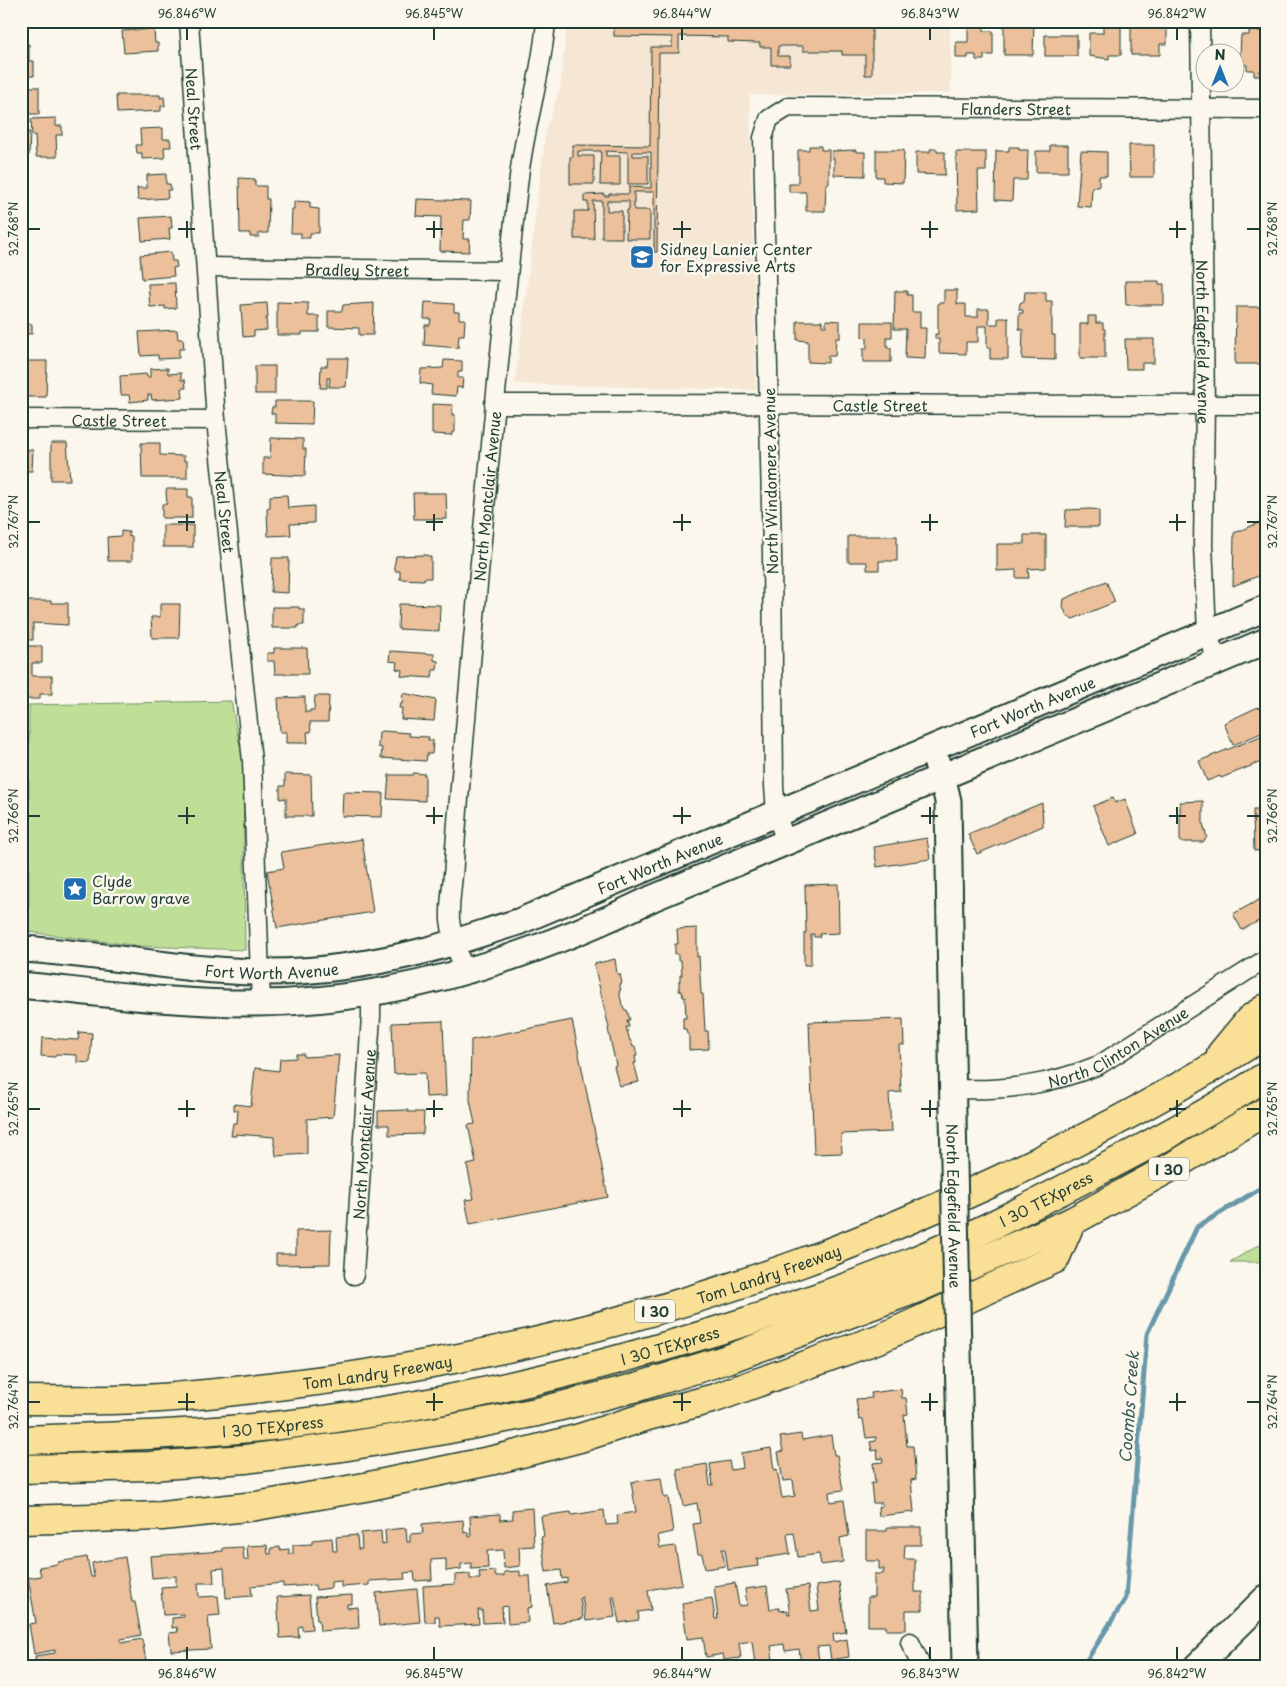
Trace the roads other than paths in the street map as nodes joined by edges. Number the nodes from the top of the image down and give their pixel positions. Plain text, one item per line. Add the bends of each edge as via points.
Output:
1 (189, 21) edge
2 (546, 21) edge
3 (1200, 21) edge
4 (1201, 109) junction
5 (1266, 109) edge
6 (769, 119) joint
7 (206, 266) junction
8 (508, 272) junction
9 (768, 403) junction
10 (494, 404) junction
11 (1266, 404) edge
12 (1205, 405) junction
13 (21, 419) edge
14 (216, 420) junction
15 (1266, 608) edge
16 (1207, 632) junction
17 (1266, 641) edge
18 (1218, 661) junction
19 (931, 749) junction
20 (942, 776) junction
21 (776, 813) junction
22 (786, 842) junction
23 (602, 888) junction
24 (614, 917) junction
25 (454, 942) junction
26 (21, 949) edge
27 (1266, 959) edge
28 (465, 971) junction
29 (260, 972) junction
30 (21, 985) edge
31 (371, 993) junction
32 (261, 1003) junction
33 (1266, 1008) edge
34 (1266, 1034) edge
35 (1205, 1073) junction
36 (1266, 1076) edge
37 (953, 1089) junction
38 (1266, 1111) edge
39 (1071, 1222) junction
40 (354, 1275) dead end
41 (21, 1400) edge
42 (21, 1440) edge
43 (21, 1469) edge
44 (21, 1520) edge
45 (1266, 1598) edge
46 (910, 1642) dead end
47 (919, 1661) dead end
48 (964, 1662) edge
49 (1197, 1666) edge

1 - 7 street, Neal Street
2 - 8 street, North Montclair Avenue via 538,82 522,150
3 - 4 street, North Edgefield Avenue
4 - 5 street, Flanders Street
4 - 6 street, Flanders Street via 788,107
4 - 12 street, North Edgefield Avenue
6 - 9 street, North Windomere Avenue via 763,138
7 - 8 street, Bradley Street
7 - 14 street, Neal Street
8 - 10 street, North Montclair Avenue
9 - 10 street, Castle Street
9 - 12 street, Castle Street
9 - 21 street, North Windomere Avenue
10 - 25 street, North Montclair Avenue via 455,843 450,919
11 - 12 street, Castle Street
12 - 16 street, North Edgefield Avenue via 1203,545
13 - 14 street, Castle Street
14 - 29 street, Neal Street via 252,761
15 - 16 main road, Fort Worth Avenue
16 - 18 street, North Edgefield Avenue
16 - 19 main road, Fort Worth Avenue
17 - 18 main road, Fort Worth Avenue
18 - 20 main road, Fort Worth Avenue
19 - 20 main road, North Edgefield Avenue
19 - 21 main road, Fort Worth Avenue
20 - 22 main road, Fort Worth Avenue
20 - 37 main road, North Edgefield Avenue via 948,801
21 - 22 street, North Windomere Avenue
21 - 23 main road, Fort Worth Avenue
22 - 24 main road, Fort Worth Avenue
23 - 24 main road
23 - 25 main road, Fort Worth Avenue via 518,922
24 - 28 main road, Fort Worth Avenue
25 - 28 street, North Montclair Avenue
25 - 29 main road, Fort Worth Avenue via 369,962 317,970
26 - 29 main road, Fort Worth Avenue via 199,969
27 - 37 street, North Clinton Avenue via 1099,1065 1035,1085 987,1090
28 - 31 main road, Fort Worth Avenue
29 - 32 street, Neal Street
30 - 32 main road, Fort Worth Avenue via 145,998
31 - 32 main road, Fort Worth Avenue
31 - 40 street, North Montclair Avenue
33 - 35 highway via 1250,1019
34 - 35 highway, Tom Landry Freeway / I 30
35 - 41 highway, Tom Landry Freeway / I 30 via 1066,1148 891,1228 800,1264 616,1322 522,1346 332,1380 141,1399
36 - 42 highway, I 30 TEXpress via 1138,1151 1006,1220 909,1263 802,1304 690,1340 564,1374 356,1416 260,1427
37 - 48 main road, North Edgefield Avenue, bridge
38 - 39 highway, I 30
39 - 43 highway, I 30 via 918,1288 728,1359 634,1388 537,1412 342,1447 246,1459 150,1466
39 - 44 highway via 1055,1259 881,1338 715,1398 580,1438 494,1460 256,1506 162,1516
45 - 49 main road
46 - 47 street

